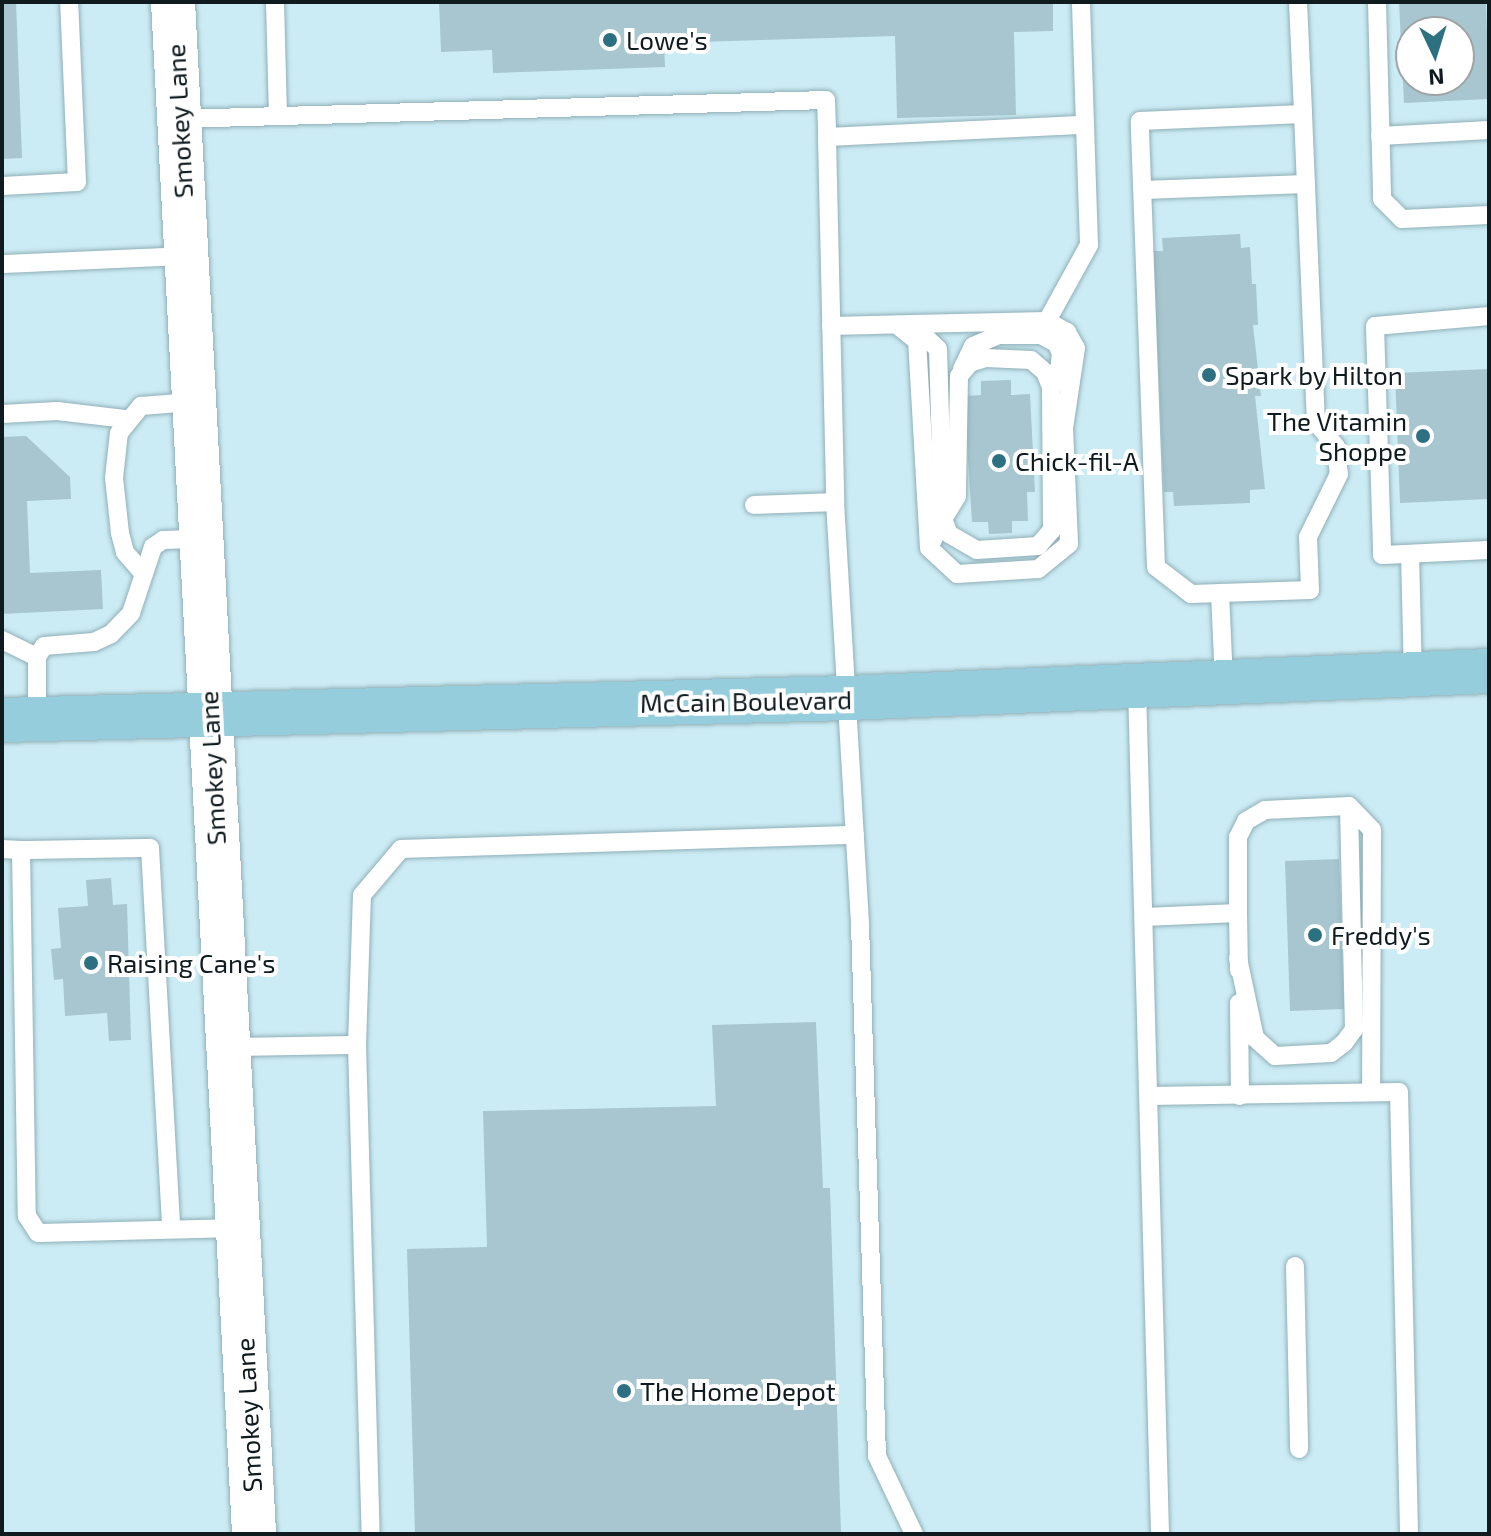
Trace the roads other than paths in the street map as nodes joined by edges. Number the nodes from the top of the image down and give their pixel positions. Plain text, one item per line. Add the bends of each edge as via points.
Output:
1 (69, 2) edge
2 (173, 2) edge
3 (275, 2) edge
4 (1081, 2) edge
5 (1298, 2) edge
6 (1377, 2) edge
7 (1303, 114) junction
8 (278, 116) junction
9 (179, 119) junction
10 (1085, 125) junction
11 (1489, 130) edge
12 (1380, 136) junction
13 (827, 137) junction
14 (1306, 184) junction
15 (2, 186) edge
16 (1143, 190) junction
17 (1489, 215) edge
18 (185, 256) junction
19 (2, 264) edge
20 (1489, 316) edge
21 (1047, 321) junction
22 (904, 324) junction
23 (831, 326) junction
24 (959, 376) junction
25 (192, 402) junction
26 (2, 414) edge
27 (1052, 417) junction
28 (125, 419) junction
29 (835, 502) junction
30 (754, 505) dead end
31 (943, 519) junction
32 (199, 539) junction
33 (929, 548) junction
34 (1489, 550) edge
35 (1410, 554) junction
36 (143, 573) junction
37 (1220, 593) junction
38 (2, 640) edge
39 (1489, 649) edge
40 (37, 657) junction
41 (1489, 671) edge
42 (1413, 675) junction
43 (1224, 685) junction
44 (1137, 688) junction
45 (848, 698) junction
46 (209, 714) junction
47 (20, 719) edge
48 (1349, 806) junction
49 (855, 835) junction
50 (2, 849) edge
51 (21, 850) junction
52 (1238, 913) junction
53 (1144, 917) junction
54 (1238, 958) junction
55 (357, 1045) junction
56 (229, 1047) junction
57 (1371, 1092) junction
58 (1149, 1096) junction
59 (1240, 1096) junction
60 (171, 1228) junction
61 (239, 1228) junction
62 (1295, 1266) dead end
63 (1299, 1449) dead end
64 (254, 1534) edge
65 (371, 1534) edge
66 (914, 1534) edge
67 (1160, 1534) edge
68 (1409, 1534) edge

1 - 15 lane via 77,182
2 - 9 street, Smokey Lane
3 - 8 lane
4 - 10 lane
5 - 7 lane
6 - 12 lane
7 - 14 lane
7 - 16 lane via 1140,121
8 - 9 lane
8 - 13 lane via 826,100
9 - 18 street, Smokey Lane
10 - 13 lane
10 - 21 lane via 1089,245
11 - 12 lane
12 - 17 lane via 1382,199 1402,219
13 - 23 lane
14 - 16 lane
14 - 37 lane via 1316,422 1336,447 1339,474 1308,537 1310,590
16 - 37 lane via 1156,567 1191,594
18 - 19 lane
18 - 25 street, Smokey Lane
20 - 35 lane via 1375,326 1382,555
21 - 22 lane
21 - 33 lane via 1067,332 1076,348 1064,428 1069,544 1038,569 957,574
22 - 23 lane
22 - 31 lane via 938,349
22 - 33 lane via 917,341
23 - 29 lane
24 - 27 lane via 970,363 986,358 1031,360 1045,372 1051,387
24 - 27 lane via 973,346 999,335 1041,335 1056,343 1061,353
24 - 31 lane via 957,496
25 - 28 lane via 141,406
25 - 32 street, Smokey Lane
26 - 28 lane via 57,411
27 - 31 lane via 1055,515 1052,530 1038,546 977,550 949,534
28 - 36 lane via 119,433 116,497 125,552
29 - 30 lane
29 - 45 lane
31 - 33 lane
32 - 36 lane via 163,540 153,547
32 - 46 street, Smokey Lane
34 - 35 lane
35 - 42 lane
36 - 40 lane via 131,613 111,634 94,642 44,646
37 - 43 lane
38 - 40 lane
39 - 42 main road
40 - 47 lane
41 - 42 main road, McCain Boulevard
42 - 43 main road, McCain Boulevard
43 - 44 main road, McCain Boulevard
44 - 45 main road, McCain Boulevard
44 - 53 lane
45 - 46 main road, McCain Boulevard
45 - 49 lane
46 - 47 main road, McCain Boulevard
46 - 56 street, Smokey Lane
48 - 52 lane via 1265,810 1246,821 1238,837
48 - 54 lane via 1354,1029 1344,1043 1331,1053 1275,1056 1255,1038
48 - 57 lane via 1372,830
49 - 55 lane via 401,849 362,895
49 - 66 lane via 877,1456
50 - 51 lane
51 - 60 lane via 150,848
51 - 60 lane via 27,1216 38,1233
52 - 53 lane
52 - 54 lane
53 - 58 lane
54 - 59 lane
55 - 56 lane
55 - 65 lane
56 - 61 street, Smokey Lane
57 - 59 lane
57 - 68 lane via 1399,1092
58 - 59 lane
58 - 67 lane
60 - 61 lane
61 - 64 street, Smokey Lane
62 - 63 lane

